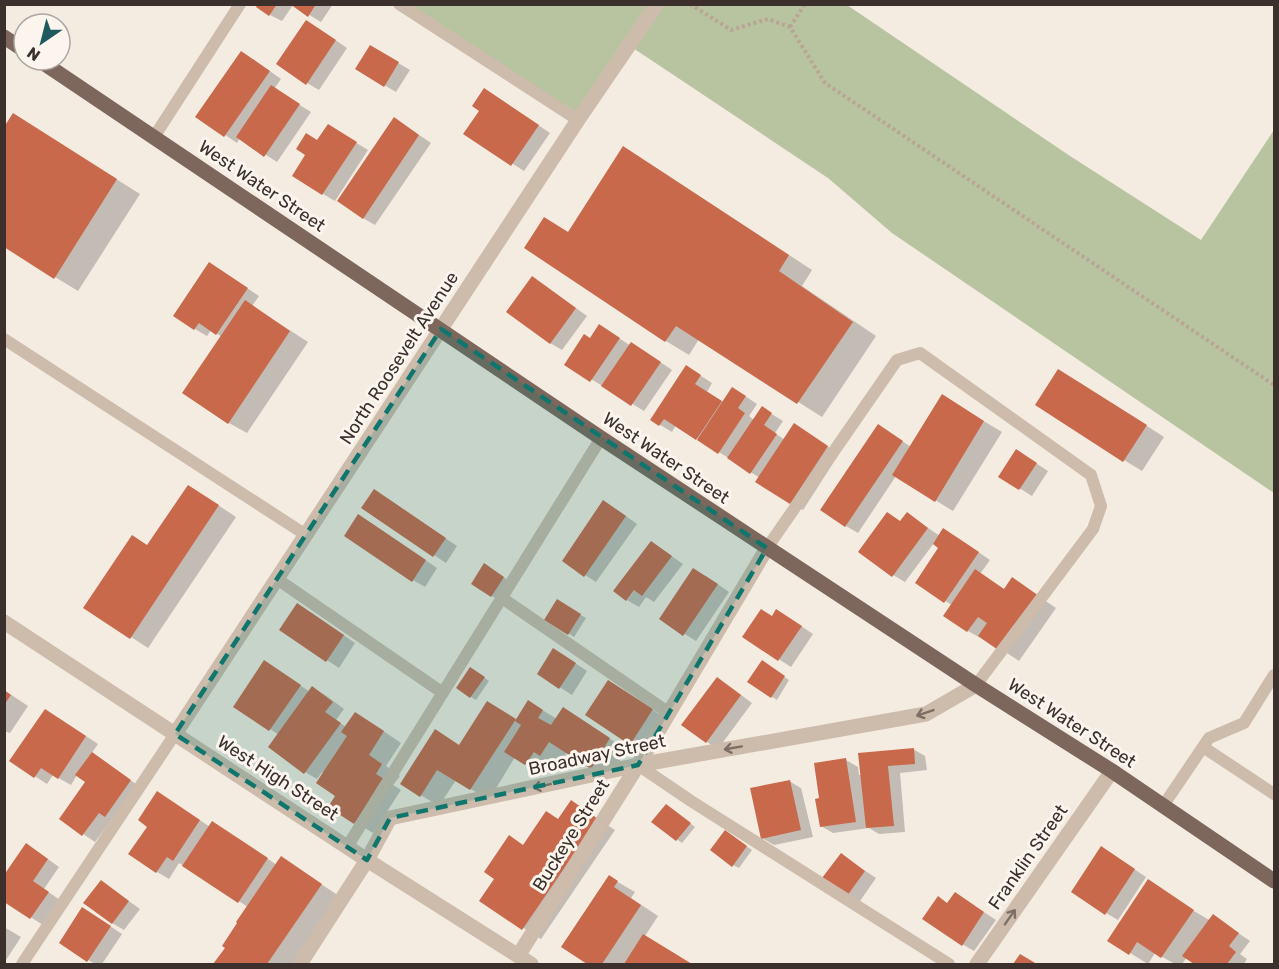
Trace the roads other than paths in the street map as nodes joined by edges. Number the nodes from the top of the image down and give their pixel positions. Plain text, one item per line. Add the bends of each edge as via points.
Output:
1 (240, 4) edge
2 (399, 4) edge
3 (657, 4) edge
4 (57, 72) edge
5 (578, 120) junction
6 (154, 138) junction
7 (441, 329) junction
8 (4, 339) edge
9 (601, 438) junction
10 (306, 535) junction
11 (767, 548) junction
12 (277, 579) junction
13 (502, 598) junction
14 (4, 622) edge
15 (1275, 675) edge
16 (976, 685) junction
17 (442, 693) junction
18 (669, 713) junction
19 (175, 734) junction
20 (1203, 747) junction
21 (638, 765) junction
22 (1112, 771) junction
23 (1275, 794) edge
24 (1163, 806) junction
25 (347, 847) junction
26 (367, 860) junction
27 (1275, 881) edge
28 (525, 960) edge
29 (22, 964) edge
30 (300, 964) edge
31 (949, 964) edge
32 (977, 964) edge

1 - 6 lane
2 - 5 lane
3 - 5 street, North Roosevelt Avenue
4 - 6 main road, West Water Street
5 - 7 street, North Roosevelt Avenue
6 - 7 main road, West Water Street
7 - 9 main road, West Water Street
7 - 10 street, North Roosevelt Avenue
8 - 10 lane
9 - 11 main road, West Water Street
9 - 13 lane
10 - 12 street, North Roosevelt Avenue
11 - 16 main road, West Water Street
11 - 16 lane via 897,360 920,353 1091,476 1101,506 1093,529
11 - 18 street, Buckeye Street
12 - 17 lane
12 - 19 street, North Roosevelt Avenue
13 - 17 lane
13 - 18 lane
14 - 19 street, West High Street
15 - 20 lane via 1244,723 1209,738
16 -> 21 street, Broadway Street via 926,714
16 - 22 main road, West Water Street
17 - 25 lane
18 - 21 street, Buckeye Street
19 - 25 street, West High Street
19 - 29 lane
20 - 23 lane
20 - 24 lane
21 -> 26 street, Broadway Street via 390,818
21 - 28 street, Buckeye Street
21 - 31 lane
22 - 24 main road, West Water Street
32 -> 22 street, Franklin Street
24 - 27 main road, West Water Street
25 - 26 street, West High Street
26 - 28 street, West High Street
26 - 30 street, Broadway Street

